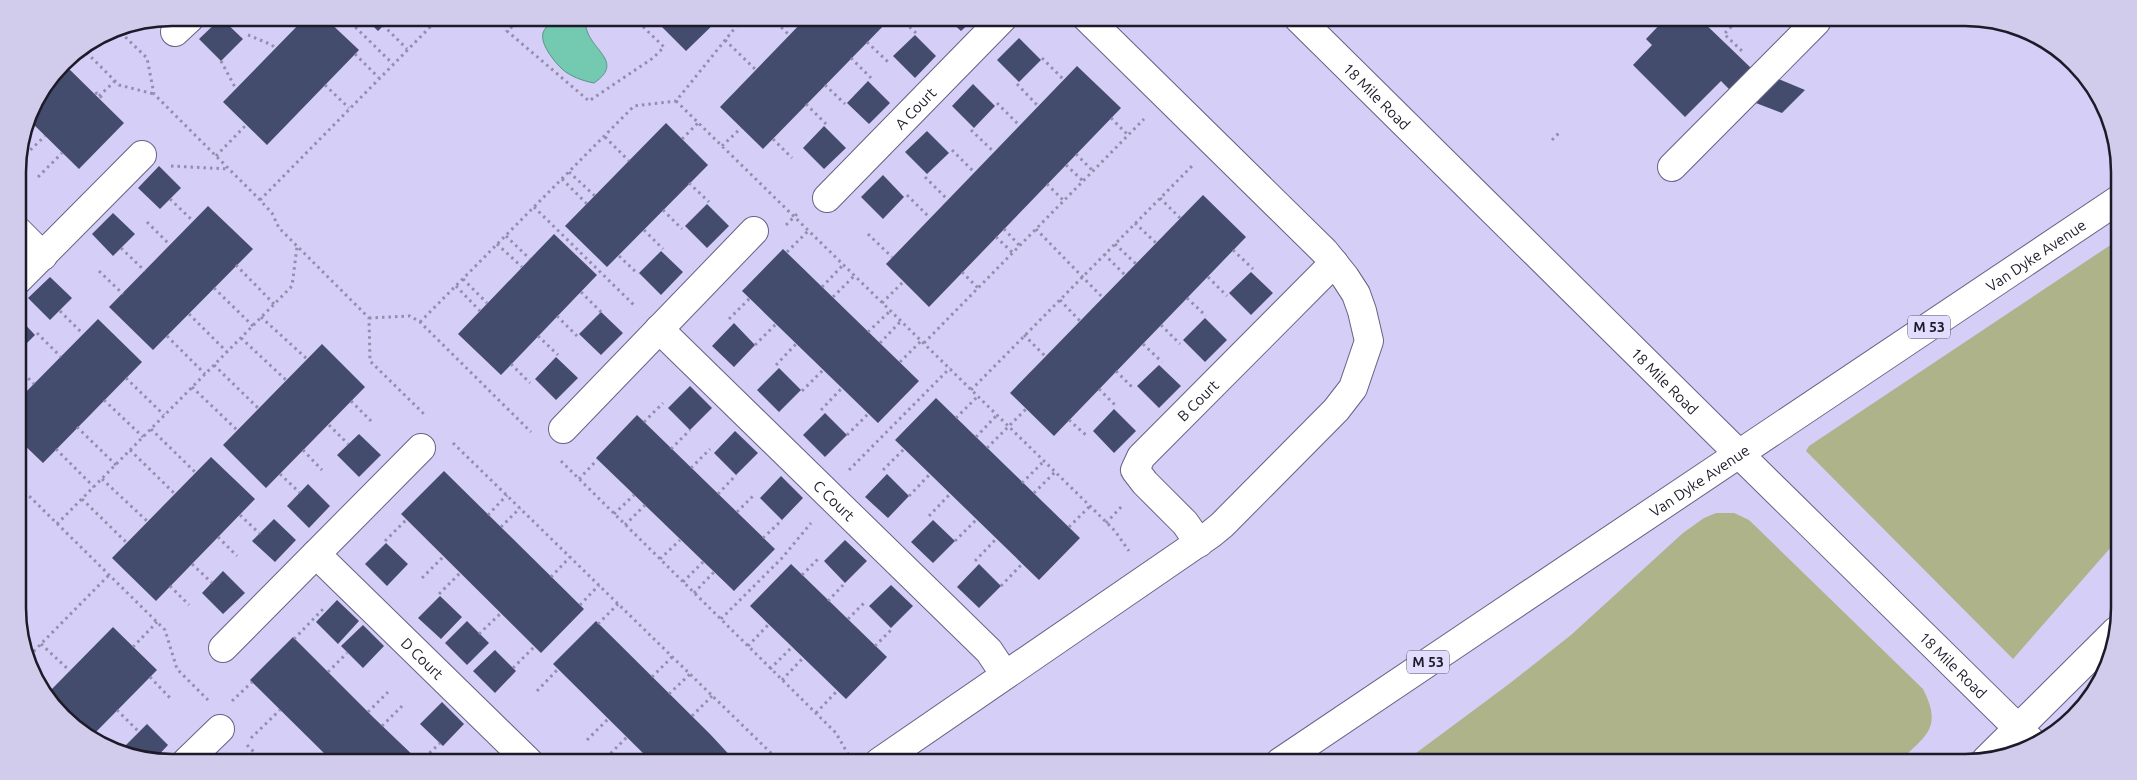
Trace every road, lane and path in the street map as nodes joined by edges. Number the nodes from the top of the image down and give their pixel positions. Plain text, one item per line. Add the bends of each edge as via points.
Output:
1 (354, 26) edge
2 (383, 26) dead end
3 (429, 26) edge
4 (513, 26) edge
5 (642, 26) edge
6 (736, 26) edge
7 (780, 26) edge
8 (909, 26) edge
9 (995, 26) edge
10 (1096, 26) edge
11 (1306, 26) edge
12 (1732, 26) edge
13 (1812, 26) edge
14 (916, 33) dead end
15 (123, 35) edge
16 (248, 35) dead end
17 (789, 35) dead end
18 (725, 40) junction
19 (867, 42) dead end
20 (275, 48) dead end
21 (407, 50) junction
22 (88, 53) edge
23 (355, 54) dead end
24 (1746, 55) dead end
25 (851, 58) dead end
26 (1042, 58) dead end
27 (221, 61) dead end
28 (888, 62) dead end
29 (393, 64) junction
30 (756, 70) dead end
31 (379, 78) junction
32 (871, 78) dead end
33 (115, 80) junction
34 (1064, 80) dead end
35 (1017, 84) dead end
36 (325, 85) dead end
37 (825, 85) dead end
38 (236, 89) dead end
39 (154, 94) junction
40 (101, 100) dead end
41 (676, 101) junction
42 (997, 103) dead end
43 (806, 104) dead end
44 (845, 104) dead end
45 (1038, 106) dead end
46 (349, 108) junction
47 (1146, 117) dead end
48 (1111, 118) dead end
49 (698, 123) junction
50 (826, 124) dead end
51 (246, 125) dead end
52 (1020, 126) dead end
53 (741, 128) dead end
54 (972, 130) dead end
55 (1561, 131) dead end
56 (1128, 135) junction
57 (45, 136) dead end
58 (604, 136) junction
59 (682, 139) dead end
60 (773, 139) dead end
61 (1552, 140) dead end
62 (722, 146) junction
63 (952, 150) dead end
64 (62, 152) dead end
65 (994, 152) dead end
66 (27, 153) edge
67 (1076, 154) dead end
68 (216, 156) junction
69 (792, 158) dead end
70 (152, 160) joint
71 (629, 161) dead end
72 (1193, 164) dead end
73 (1066, 165) dead end
74 (1672, 167) dead end
75 (230, 169) junction
76 (1094, 171) junction
77 (570, 172) junction
78 (974, 172) dead end
79 (38, 177) dead end
80 (925, 177) dead end
81 (562, 180) junction
82 (1083, 181) junction
83 (689, 184) dead end
84 (1047, 184) dead end
85 (907, 195) dead end
86 (594, 196) dead end
87 (827, 198) dead end
88 (1160, 198) junction
89 (170, 199) dead end
90 (260, 200) junction
91 (948, 200) dead end
92 (1064, 201) junction
93 (709, 202) dead end
94 (587, 204) dead end
95 (2111, 205) edge
96 (534, 207) junction
97 (663, 210) dead end
98 (800, 210) dead end
99 (794, 216) junction
100 (930, 218) dead end
101 (1180, 218) dead end
102 (193, 221) dead end
103 (147, 222) dead end
104 (1136, 223) junction
105 (682, 229) dead end
106 (1004, 229) dead end
107 (1036, 229) junction
108 (644, 230) dead end
109 (768, 230) joint
110 (808, 231) junction
111 (868, 234) dead end
112 (506, 236) junction
113 (996, 237) dead end
114 (27, 240) edge
115 (1156, 243) dead end
116 (497, 244) junction
117 (1115, 244) junction
118 (170, 245) dead end
119 (297, 246) junction
120 (1020, 246) junction
121 (121, 248) dead end
122 (663, 249) dead end
123 (1233, 250) dead end
124 (787, 252) dead end
125 (1013, 253) junction
126 (1104, 254) junction
127 (43, 256) junction
128 (619, 256) dead end
129 (892, 257) dead end
130 (530, 259) dead end
131 (1334, 263) junction
132 (1136, 264) dead end
133 (236, 265) dead end
134 (843, 265) junction
135 (522, 267) dead end
136 (1253, 269) dead end
137 (99, 271) dead end
138 (144, 271) dead end
139 (27, 272) edge
140 (962, 272) dead end
141 (638, 274) dead end
142 (1125, 275) dead end
143 (854, 276) junction
144 (1082, 277) junction
145 (1208, 277) dead end
146 (463, 278) junction
147 (903, 282) dead end
148 (456, 286) junction
149 (822, 287) dead end
150 (214, 288) dead end
151 (978, 288) junction
152 (581, 292) dead end
153 (122, 294) dead end
154 (1227, 296) dead end
155 (834, 297) dead end
156 (750, 298) dead end
157 (1103, 298) dead end
158 (1188, 298) dead end
159 (1060, 300) junction
160 (487, 303) dead end
161 (882, 303) junction
162 (274, 304) junction
163 (60, 311) dead end
164 (480, 311) dead end
165 (890, 311) junction
166 (601, 312) dead end
167 (188, 314) dead end
168 (557, 316) dead end
169 (1206, 316) dead end
170 (261, 317) junction
171 (369, 318) junction
172 (729, 319) dead end
173 (650, 320) junction
174 (901, 321) junction
175 (1080, 321) dead end
176 (420, 322) junction
177 (776, 324) dead end
178 (1161, 325) dead end
179 (253, 326) junction
180 (868, 332) dead end
181 (37, 333) dead end
182 (83, 334) dead end
183 (1024, 335) junction
184 (167, 336) dead end
185 (538, 336) dead end
186 (577, 336) dead end
187 (241, 338) junction
188 (922, 342) junction
189 (880, 343) dead end
190 (796, 344) dead end
191 (1143, 344) dead end
192 (1180, 344) dead end
193 (756, 345) dead end
194 (227, 352) junction
195 (558, 355) dead end
196 (1046, 356) dead end
197 (61, 357) dead end
198 (307, 359) dead end
199 (900, 362) dead end
200 (1162, 362) dead end
201 (511, 364) dead end
202 (214, 365) junction
203 (776, 365) dead end
204 (950, 368) junction
205 (823, 370) dead end
206 (1116, 371) dead end
207 (205, 374) junction
208 (27, 376) edge
209 (126, 378) dead end
210 (286, 380) dead end
211 (530, 383) dead end
212 (34, 384) dead end
213 (192, 387) junction
214 (842, 388) dead end
215 (1099, 389) dead end
216 (1134, 389) dead end
217 (971, 390) junction
218 (802, 391) dead end
219 (978, 396) junction
220 (104, 400) dead end
221 (351, 401) dead end
222 (662, 403) dead end
223 (1117, 407) dead end
224 (258, 408) dead end
225 (1026, 408) dead end
226 (822, 410) dead end
227 (868, 414) dead end
228 (164, 415) junction
229 (997, 415) junction
230 (956, 418) dead end
231 (430, 420) dead end
232 (1069, 420) dead end
233 (371, 421) dead end
234 (644, 422) dead end
235 (329, 425) dead end
236 (1008, 426) junction
237 (77, 427) dead end
238 (563, 428) dead end
239 (151, 429) junction
240 (237, 430) dead end
241 (690, 430) dead end
242 (847, 435) dead end
243 (1087, 436) dead end
244 (143, 437) junction
245 (976, 437) dead end
246 (537, 438) dead end
247 (451, 441) dead end
248 (348, 444) dead end
249 (421, 448) dead end
250 (988, 448) dead end
251 (56, 449) dead end
252 (671, 449) dead end
253 (710, 449) dead end
254 (904, 449) dead end
255 (130, 450) junction
256 (303, 450) dead end
257 (1738, 453) junction
258 (558, 458) dead end
259 (597, 460) dead end
260 (1044, 461) junction
261 (116, 465) junction
262 (691, 468) dead end
263 (322, 470) dead end
264 (883, 470) dead end
265 (196, 472) dead end
266 (1055, 472) junction
267 (280, 474) dead end
268 (845, 474) dead end
269 (930, 474) dead end
270 (736, 475) dead end
271 (102, 478) junction
272 (579, 478) junction
273 (1022, 483) dead end
274 (94, 487) junction
275 (26, 493) edge
276 (300, 493) dead end
277 (1034, 493) dead end
278 (174, 494) dead end
279 (718, 494) dead end
280 (755, 494) dead end
281 (950, 494) dead end
282 (507, 495) junction
283 (634, 495) dead end
284 (909, 496) dead end
285 (82, 499) junction
286 (1125, 504) dead end
287 (645, 506) dead end
288 (1090, 506) junction
289 (520, 508) junction
290 (736, 512) dead end
291 (614, 514) junction
292 (240, 515) dead end
293 (488, 515) dead end
294 (929, 516) dead end
295 (407, 519) dead end
296 (782, 520) dead end
297 (976, 520) dead end
298 (147, 521) dead end
299 (812, 521) dead end
300 (1106, 523) junction
301 (57, 524) junction
302 (626, 525) junction
303 (501, 527) dead end
304 (1068, 527) dead end
305 (260, 534) dead end
306 (218, 538) dead end
307 (763, 538) dead end
308 (996, 539) dead end
309 (680, 540) dead end
310 (385, 541) dead end
311 (955, 542) dead end
312 (127, 543) dead end
313 (1199, 543) junction
314 (316, 554) junction
315 (237, 556) dead end
316 (444, 556) dead end
317 (570, 557) junction
318 (820, 557) dead end
319 (1133, 557) dead end
320 (660, 559) junction
321 (975, 561) dead end
322 (703, 562) dead end
323 (192, 564) dead end
324 (1022, 564) dead end
325 (714, 572) dead end
326 (460, 573) dead end
327 (109, 575) junction
328 (802, 575) dead end
329 (551, 577) dead end
330 (422, 578) dead end
331 (683, 582) junction
332 (212, 583) dead end
333 (846, 583) dead end
334 (599, 585) junction
335 (170, 586) dead end
336 (1000, 586) dead end
337 (694, 592) junction
338 (439, 594) dead end
339 (332, 601) dead end
340 (828, 601) dead end
341 (865, 602) dead end
342 (618, 604) junction
343 (189, 605) dead end
344 (580, 605) dead end
345 (501, 613) dead end
346 (721, 619) junction
347 (848, 619) dead end
348 (157, 622) junction
349 (598, 624) dead end
350 (769, 624) dead end
351 (892, 629) dead end
352 (479, 634) dead end
353 (294, 639) dead end
354 (2107, 642) edge
355 (41, 644) junction
356 (134, 646) dead end
357 (535, 646) dead end
358 (748, 646) junction
359 (875, 646) dead end
360 (792, 647) dead end
361 (223, 648) dead end
362 (33, 652) edge
363 (347, 653) dead end
364 (672, 657) junction
365 (803, 658) dead end
366 (513, 668) dead end
367 (558, 669) dead end
368 (770, 669) junction
369 (70, 671) dead end
370 (328, 672) dead end
371 (690, 674) junction
372 (1005, 675) junction
373 (150, 677) dead end
374 (652, 677) dead end
375 (782, 680) junction
376 (252, 682) dead end
377 (537, 690) dead end
378 (838, 691) dead end
379 (388, 692) dead end
380 (669, 694) dead end
381 (712, 695) junction
382 (172, 699) dead end
383 (402, 706) dead end
384 (117, 710) dead end
385 (280, 710) dead end
386 (368, 712) dead end
387 (220, 713) junction
388 (816, 714) junction
389 (692, 716) dead end
390 (608, 719) dead end
391 (382, 726) dead end
392 (139, 732) dead end
393 (2026, 736) edge
394 (627, 737) dead end
395 (587, 740) dead end
396 (440, 743) dead end
397 (2007, 747) edge
398 (1293, 753) edge
399 (192, 754) edge
400 (256, 754) edge
401 (429, 754) edge
402 (521, 754) edge
403 (610, 754) edge
404 (773, 754) edge
405 (848, 754) edge
406 (890, 754) edge

1 - 29 path
2 - 21 path
3 - 21 path
4 - 5 path via 507,31 589,101 664,47
6 - 18 path
7 - 17 path
8 - 14 path
9 - 87 street, A Court
10 - 131 street
11 - 257 street, 18 Mile Road
12 - 24 path via 1724,34
13 - 74 street
15 - 39 path via 146,58
16 - 20 path
18 - 30 path
18 - 41 path
19 - 28 path
21 - 29 path
22 - 33 path
23 - 31 path
25 - 32 path
26 - 34 path
27 - 38 path
29 - 31 path
31 - 46 path
33 - 39 path via 119,85
33 - 40 path via 97,95 103,98
35 - 45 path
36 - 46 path
37 - 44 path
39 - 68 path
41 - 49 path
41 - 58 path via 634,106
42 - 52 path
43 - 50 path
46 - 90 path
47 - 56 path
48 - 56 path
49 - 59 path
49 - 62 path
51 - 68 path
53 - 62 path
54 - 65 path
55 - 61 path
56 - 76 path
57 - 66 path
58 - 71 path
58 - 77 path
60 - 69 path
62 - 99 path
63 - 78 path
64 - 79 path
67 - 76 path
68 - 75 path
70 - 75 path
70 - 127 street
72 - 88 path
73 - 82 path
75 - 90 path
76 - 82 path
77 - 81 path
77 - 86 path
80 - 91 path
81 - 94 path
81 - 96 path
82 - 92 path
83 - 93 path
84 - 92 path
85 - 100 path
88 - 101 path
88 - 104 path
89 - 102 path
90 - 119 path via 272,213 279,228
92 - 107 path
95 - 257 street, Van Dyke Avenue / M 53
96 - 112 path
96 - 173 path
97 - 105 path
98 - 99 path
99 - 109 path
99 - 110 path
103 - 118 path
104 - 115 path
104 - 117 path
106 - 120 path
107 - 120 path
107 - 144 path
108 - 122 path
109 - 173 street
110 - 124 path
110 - 134 path
111 - 129 path
112 - 116 path
112 - 130 path
113 - 125 path
114 - 127 street
116 - 135 path
116 - 146 path
117 - 126 path
117 - 132 path
119 - 162 path via 292,286
119 - 171 path
120 - 125 path
121 - 138 path
123 - 136 path
125 - 151 path
126 - 142 path
126 - 144 path
127 - 139 street
128 - 141 path
131 - 313 street via 1356,294 1369,341 1353,388 1336,410 1236,511
131 - 313 street, B Court via 1141,457 1135,470 1185,523
133 - 162 path
134 - 143 path
134 - 149 path
137 - 153 path
140 - 151 path
143 - 155 path
143 - 161 path
144 - 157 path
144 - 159 path
145 - 154 path
146 - 148 path
146 - 160 path
147 - 161 path
148 - 164 path
148 - 176 path
150 - 179 path
151 - 188 path
152 - 166 path
156 - 172 path
158 - 169 path
159 - 175 path
159 - 183 path
161 - 165 path
162 - 170 path
163 - 182 path
165 - 174 path
165 - 180 path
167 - 194 path
168 - 186 path
170 - 179 path
170 - 198 path
171 - 176 path via 410,316
171 - 231 path via 370,361
173 - 238 street
173 - 372 street, C Court via 989,651
174 - 188 path
174 - 189 path
176 - 246 path
177 - 193 path
178 - 192 path
179 - 187 path
181 - 197 path
183 - 196 path
183 - 217 path
184 - 207 path
185 - 195 path
187 - 194 path
187 - 210 path
188 - 199 path
188 - 204 path
190 - 203 path
191 - 200 path
194 - 202 path
201 - 211 path
202 - 207 path
202 - 224 path
204 - 217 path
204 - 268 path
205 - 218 path
206 - 216 path
207 - 213 path
208 - 212 path
209 - 228 path
213 - 228 path
213 - 240 path
214 - 226 path
215 - 223 path
217 - 219 path
219 - 229 path
219 - 230 path
220 - 244 path
221 - 233 path
222 - 234 path
225 - 236 path
227 - 242 path
228 - 239 path
229 - 236 path
229 - 245 path
232 - 243 path
235 - 248 path
236 - 250 path
236 - 260 path
237 - 261 path
239 - 244 path
239 - 265 path
241 - 252 path
244 - 255 path
247 - 282 path
249 - 314 street
251 - 274 path
253 - 262 path
254 - 264 path
255 - 261 path
255 - 278 path
256 - 263 path
257 - 393 street, 18 Mile Road
257 - 398 street, Van Dyke Avenue / M 53
258 - 272 path
259 - 272 path
260 - 266 path
260 - 273 path
261 - 271 path
266 - 277 path
266 - 288 path
267 - 276 path
269 - 284 path
270 - 279 path
271 - 274 path
271 - 298 path
272 - 291 path
274 - 285 path
275 - 301 path
280 - 290 path
281 - 294 path
282 - 289 path
282 - 293 path
283 - 291 path
285 - 301 path
285 - 312 path
286 - 300 path
287 - 302 path
288 - 300 path
288 - 304 path
289 - 303 path
289 - 317 path
291 - 302 path
292 - 305 path
295 - 310 path
296 - 307 path
297 - 311 path
299 - 346 path via 782,558
300 - 319 path
301 - 327 path
302 - 320 path
306 - 315 path
308 - 321 path
309 - 320 path
313 - 372 street
314 - 361 street
314 - 402 street, D Court
316 - 330 path
317 - 329 path
317 - 334 path
318 - 328 path
320 - 331 path
322 - 331 path
323 - 332 path
324 - 336 path
325 - 337 path
326 - 338 path
327 - 348 path
327 - 355 path
331 - 337 path
333 - 340 path
334 - 342 path
334 - 344 path
335 - 343 path
337 - 346 path
339 - 353 path
341 - 347 path
342 - 349 path
342 - 364 path
345 - 352 path
346 - 358 path
348 - 356 path
348 - 387 path via 165,630 177,669
350 - 358 path
351 - 359 path
354 - 393 street
355 - 362 path
355 - 369 path
357 - 366 path
358 - 368 path
360 - 368 path
363 - 370 path
364 - 371 path
364 - 374 path
365 - 375 path
367 - 377 path
368 - 375 path
371 - 380 path
371 - 381 path
372 - 406 street
373 - 382 path
375 - 388 path
376 - 387 path
378 - 388 path
379 - 386 path
381 - 389 path
381 - 404 path
383 - 391 path
384 - 392 path
385 - 400 path via 245,744
387 - 399 street
388 - 405 path via 836,733
390 - 395 path
393 - 397 street
394 - 403 path
396 - 401 path

